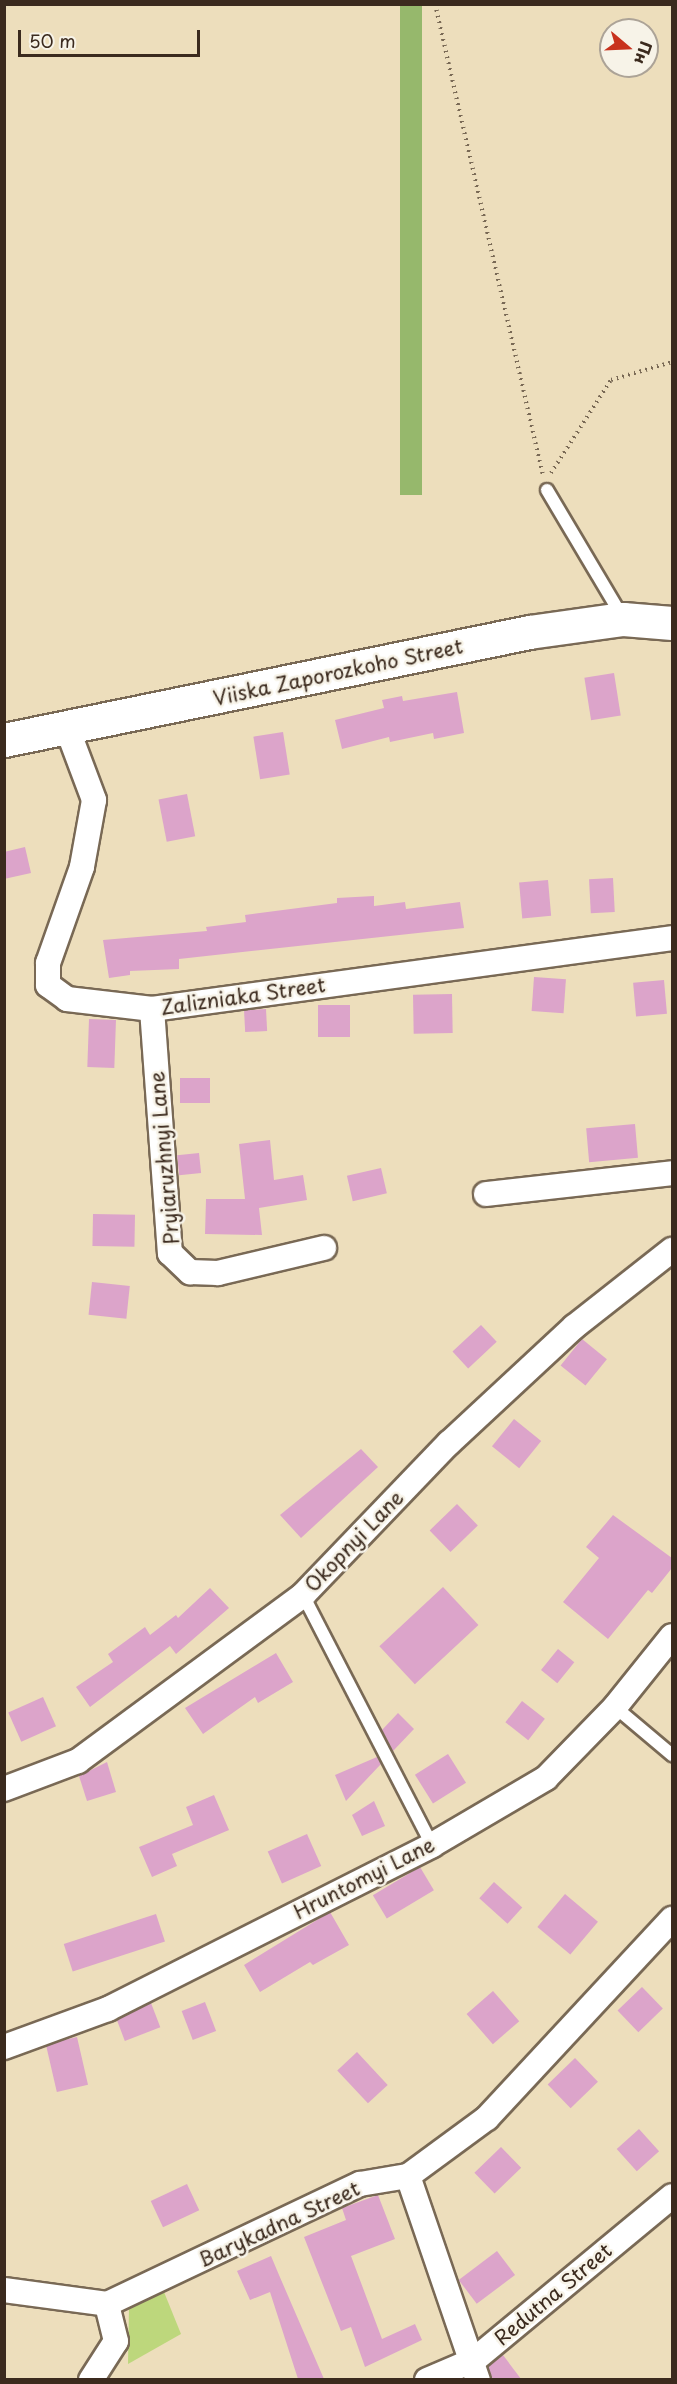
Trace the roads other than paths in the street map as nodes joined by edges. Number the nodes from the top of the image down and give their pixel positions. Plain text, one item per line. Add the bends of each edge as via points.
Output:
1 (547, 490) dead end
2 (623, 619) junction
3 (672, 623) edge
4 (67, 728) junction
5 (4, 740) edge
6 (672, 938) edge
7 (152, 1009) junction
8 (672, 1173) edge
9 (486, 1194) dead end
10 (324, 1248) dead end
11 (672, 1251) edge
12 (303, 1595) junction
13 (672, 1636) edge
14 (615, 1707) junction
15 (672, 1755) edge
16 (4, 1789) edge
17 (432, 1845) junction
18 (672, 1919) edge
19 (4, 2047) edge
20 (408, 2176) junction
21 (672, 2196) edge
22 (4, 2290) edge
23 (107, 2304) junction
24 (476, 2370) edge
25 (91, 2379) edge
26 (426, 2379) edge

1 - 2 lane
2 - 3 street, Viiska Zaporozkoho Street
2 - 4 street, Viiska Zaporozkoho Street via 529,632
4 - 5 street, Viiska Zaporozkoho Street
4 - 7 street, Zalizniaka Street via 94,800 82,867 48,963 48,985 67,999
6 - 7 street, Zalizniaka Street
7 - 10 street, Pryiaruzhnyi Lane via 170,1253 190,1272 218,1273
8 - 9 street
11 - 12 street, Okopnyi Lane via 574,1327 466,1427
12 - 16 street, Okopnyi Lane via 78,1761
12 - 17 lane
13 - 14 street, Hruntomyi Lane
14 - 15 lane
14 - 17 street, Hruntomyi Lane via 546,1778
17 - 19 street, Hruntomyi Lane via 108,2009
18 - 20 street, Barykadna Street via 488,2118
20 - 23 street, Barykadna Street via 360,2184
20 - 24 street
21 - 24 street, Redutna Street
22 - 23 street
23 - 25 street via 116,2341
24 - 26 street, Redutna Street

